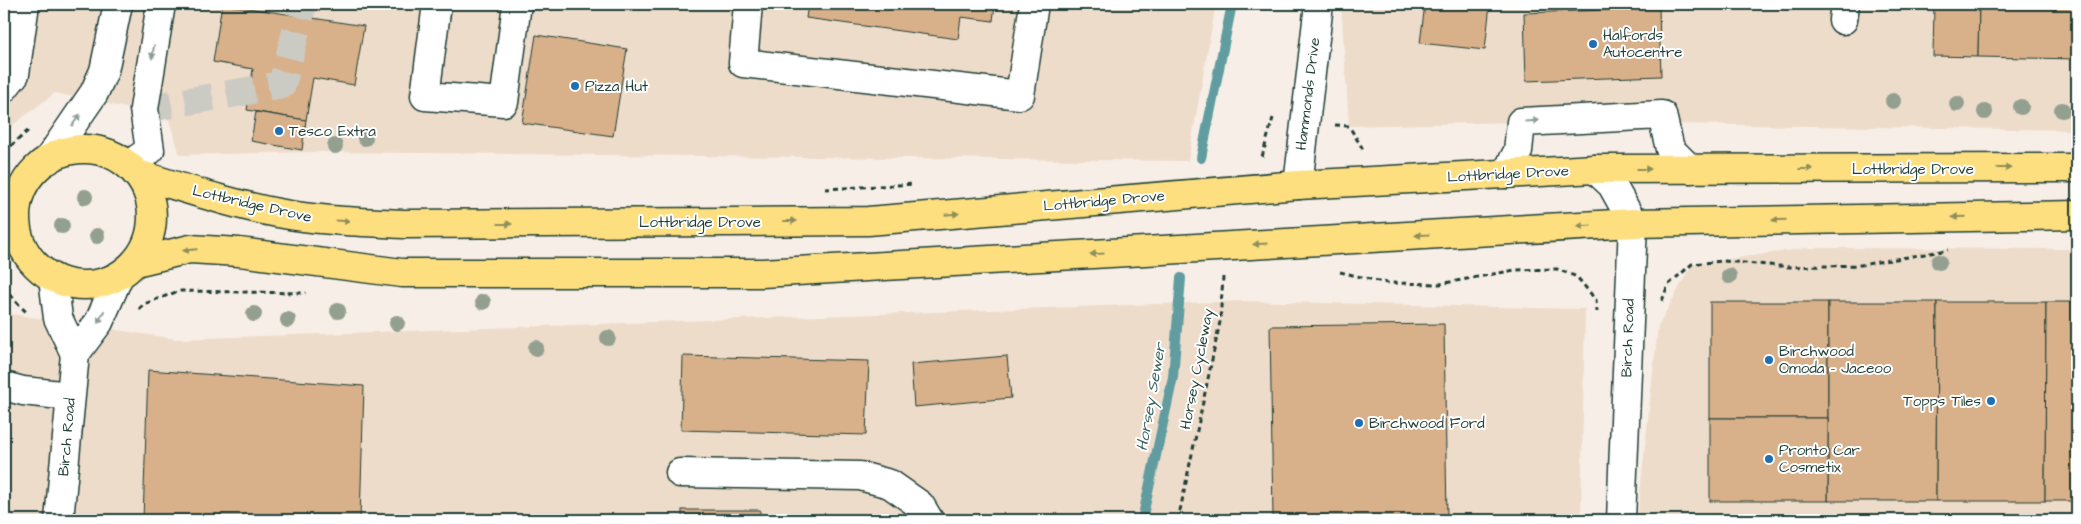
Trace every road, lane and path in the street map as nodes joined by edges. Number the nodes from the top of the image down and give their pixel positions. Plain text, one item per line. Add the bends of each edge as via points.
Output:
1 (25, 4) edge
2 (118, 4) edge
3 (161, 4) edge
4 (438, 4) edge
5 (517, 4) edge
6 (748, 4) edge
7 (1034, 4) edge
8 (1319, 4) edge
9 (4, 88) edge
10 (42, 164) junction
11 (2077, 168) edge
12 (1595, 169) junction
13 (1690, 169) junction
14 (133, 170) junction
15 (1506, 174) junction
16 (920, 184) dead end
17 (4, 185) edge
18 (1298, 185) junction
19 (821, 189) dead end
20 (2077, 215) edge
21 (1633, 223) junction
22 (4, 255) edge
23 (128, 269) junction
24 (47, 274) junction
25 (1223, 275) dead end
26 (4, 288) edge
27 (28, 315) dead end
28 (75, 354) junction
29 (4, 386) edge
30 (70, 396) junction
31 (680, 473) dead end
32 (59, 520) edge
33 (929, 520) edge
34 (1178, 520) edge
35 (1621, 520) edge

1 - 9 street via 15,74
10 -> 2 street via 94,93 104,71
3 -> 14 street via 144,109 150,150
4 - 5 street via 425,96 504,102
6 - 7 street via 743,63 1020,95
8 - 18 street, Hammonds Drive
10 - 14 main road via 68,151 89,149 110,154
10 - 17 main road
10 - 24 main road via 25,183 18,201 16,220 28,256
13 -> 11 main road, Lottbridge Drove
12 -> 13 main road, Lottbridge Drove
12 - 15 main road, Lottbridge Drove
12 - 21 street via 1612,184
15 -> 13 street via 1518,151 1521,122 1662,115 1670,149
14 -> 18 main road, Lottbridge Drove via 214,197 277,213 331,221 404,224 868,221
14 - 23 main road via 149,195 153,218 148,241
15 - 18 main road, Lottbridge Drove
16 - 19 path
20 -> 21 main road
21 -> 23 main road via 762,273 402,273 239,252 190,249
21 - 35 street, Birch Road
22 - 24 main road via 22,260
23 - 24 main road via 98,284 75,285
23 -> 28 street via 99,322
24 - 28 street via 58,318
25 - 34 path, Horsey Cycleway via 1220,322
26 - 27 path
28 - 30 street, Birch Road
29 - 30 street
30 - 32 street, Birch Road
31 - 33 street via 860,476 890,484 920,505

